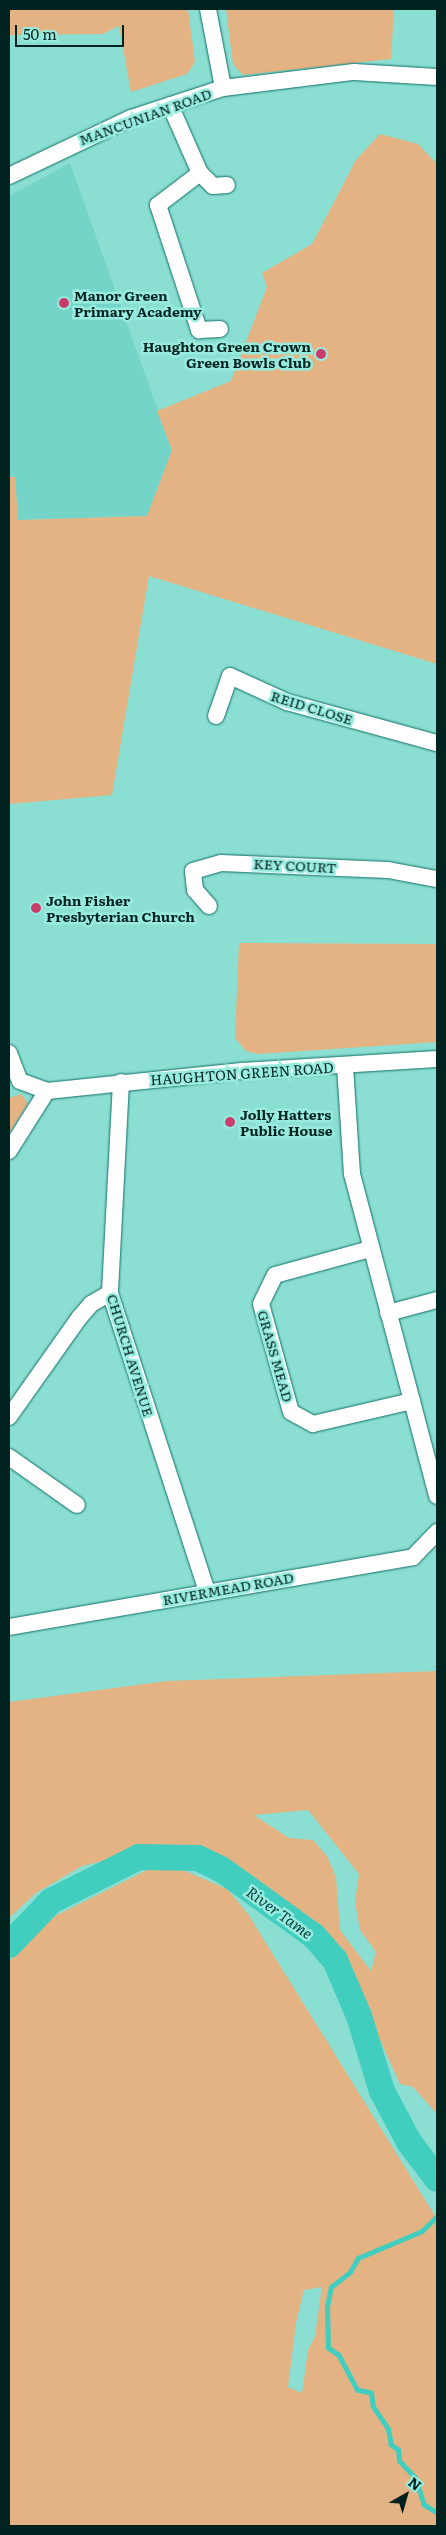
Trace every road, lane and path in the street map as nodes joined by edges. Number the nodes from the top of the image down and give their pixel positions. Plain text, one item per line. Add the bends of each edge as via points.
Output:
1 (208, 9) edge
2 (437, 77) edge
3 (223, 88) junction
4 (170, 105) junction
5 (200, 173) junction
6 (9, 176) edge
7 (227, 185) dead end
8 (220, 329) dead end
9 (216, 716) dead end
10 (437, 743) edge
11 (437, 879) edge
12 (209, 906) dead end
13 (9, 1053) edge
14 (437, 1059) edge
15 (345, 1066) junction
16 (120, 1082) junction
17 (14, 1083) edge
18 (47, 1090) junction
19 (9, 1152) edge
20 (370, 1249) junction
21 (110, 1293) junction
22 (437, 1300) edge
23 (388, 1313) junction
24 (412, 1401) junction
25 (9, 1417) edge
26 (430, 1438) edge
27 (9, 1457) edge
28 (437, 1496) edge
29 (77, 1505) dead end
30 (436, 1538) edge
31 (207, 1591) junction
32 (9, 1627) edge

1 - 3 street
2 - 3 street, MANCUNIAN ROAD via 354,72
3 - 4 street, MANCUNIAN ROAD
4 - 5 street
4 - 6 street, MANCUNIAN ROAD via 71,143
5 - 7 street via 213,186
5 - 8 street via 158,205 199,330
9 - 10 street, REID CLOSE via 230,676 287,702
11 - 12 street, KEY COURT via 388,870 222,863 193,871 195,890
13 - 17 street
14 - 15 street, HAUGHTON GREEN ROAD
15 - 16 street, HAUGHTON GREEN ROAD
15 - 20 street via 352,1174
16 - 18 street, HAUGHTON GREEN ROAD
16 - 21 street, CHURCH AVENUE
17 - 18 street
18 - 19 street
20 - 23 street
20 - 24 street, GRASS MEAD via 275,1275 261,1304 291,1412 313,1424
21 - 25 street via 85,1311
21 - 31 street, CHURCH AVENUE
22 - 23 street
23 - 24 street
24 - 26 street
26 - 28 street
27 - 29 street
30 - 31 street, RIVERMEAD ROAD via 413,1557
31 - 32 street, RIVERMEAD ROAD

